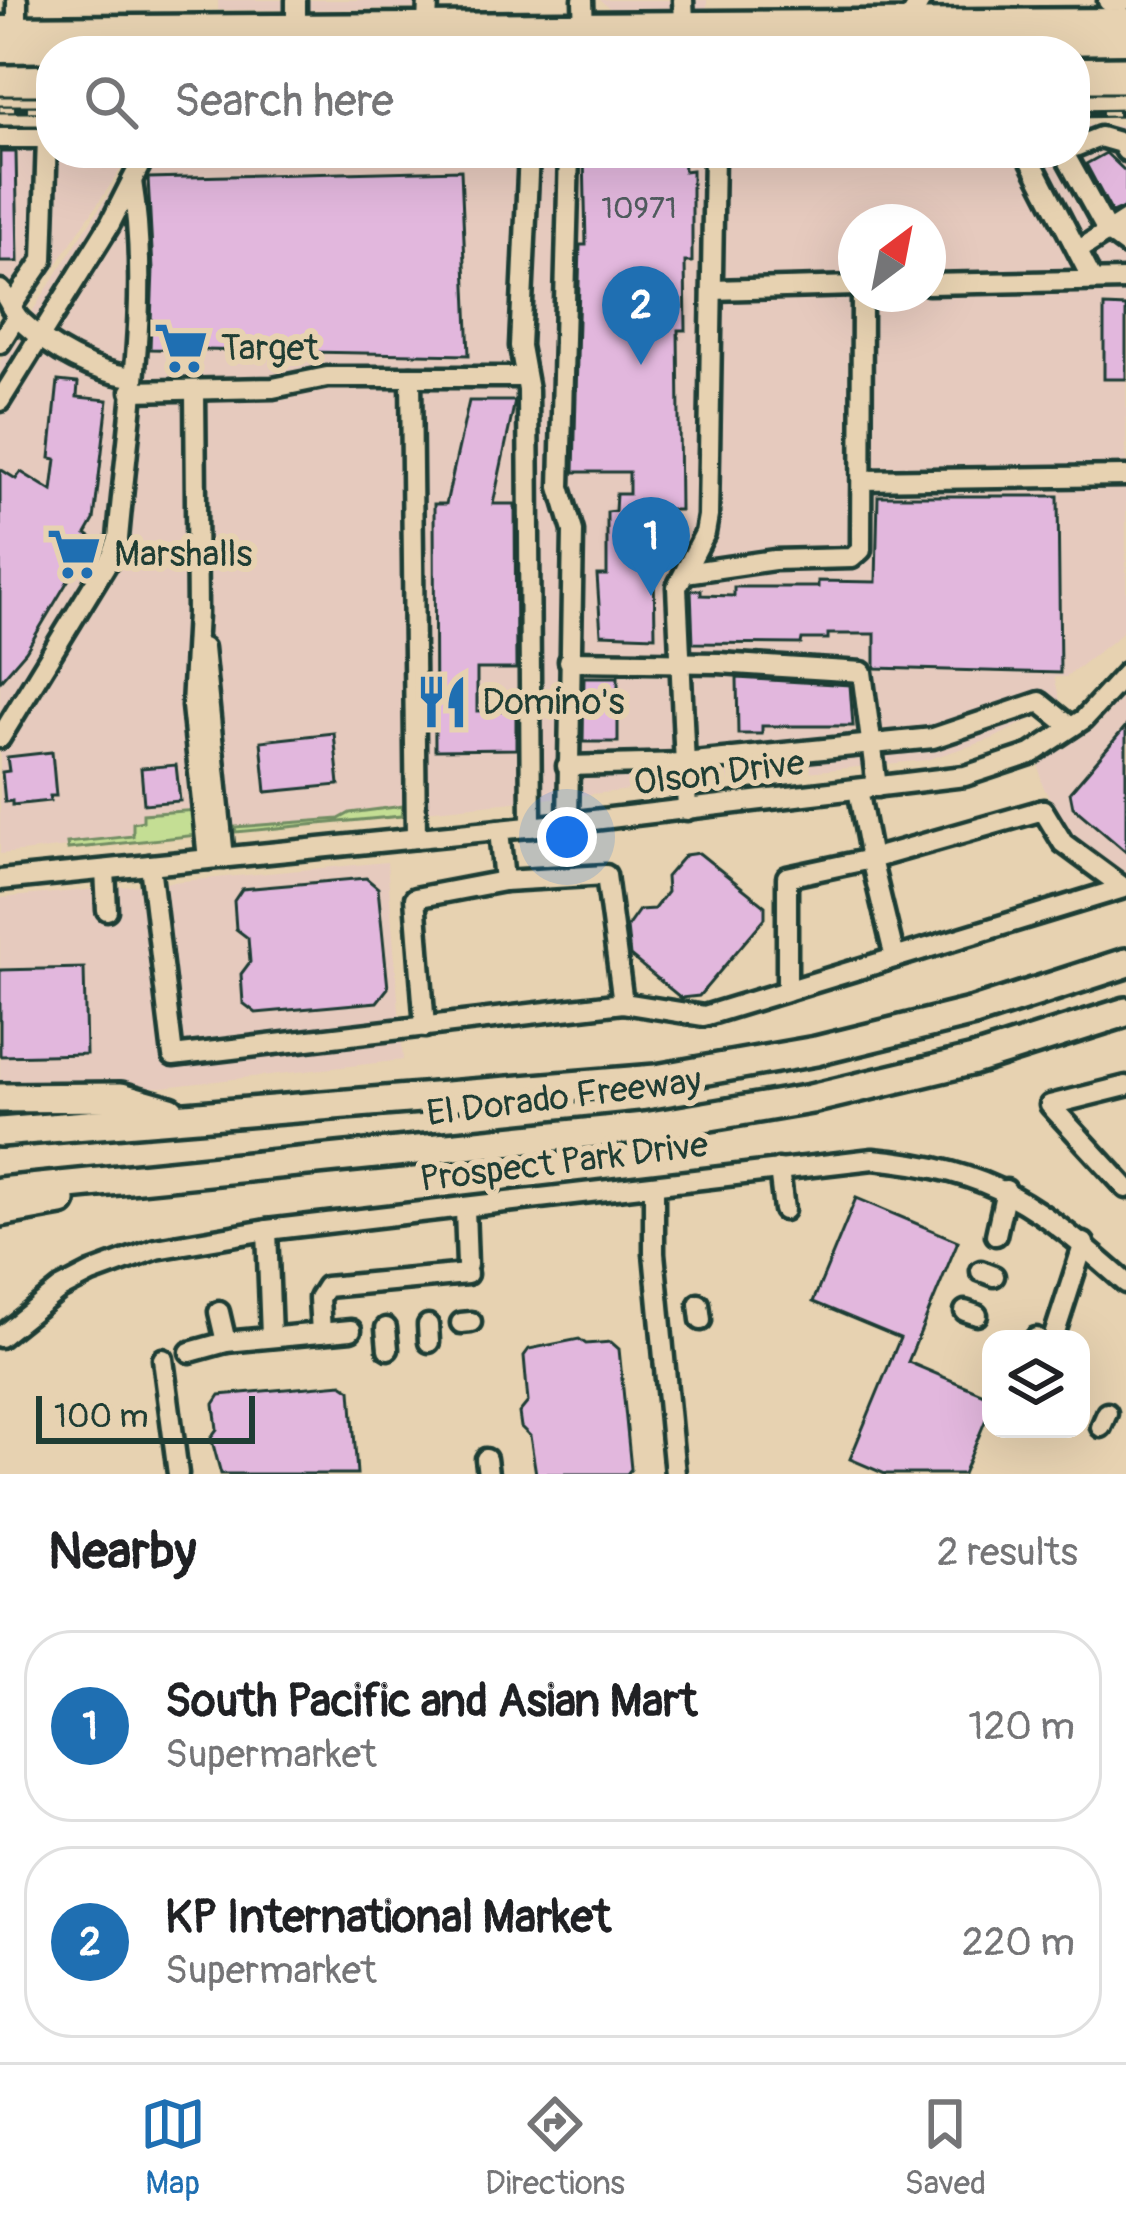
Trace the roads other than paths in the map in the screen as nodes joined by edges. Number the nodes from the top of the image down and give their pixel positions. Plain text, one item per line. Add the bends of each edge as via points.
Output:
1 (16, 0) edge
2 (1126, 0) edge
3 (910, 7) edge
4 (1113, 10) edge
5 (683, 11) edge
6 (428, 12) edge
7 (296, 13) edge
8 (584, 23) edge
9 (9, 29) edge
10 (303, 36) edge
11 (672, 36) edge
12 (757, 36) edge
13 (1126, 41) edge
14 (1090, 42) edge
15 (36, 48) edge
16 (0, 50) edge
17 (0, 138) edge
18 (36, 138) edge
19 (1090, 140) edge
20 (1126, 152) edge
21 (46, 168) edge
22 (139, 168) edge
23 (528, 168) edge
24 (569, 168) edge
25 (714, 168) edge
26 (1034, 168) edge
27 (1071, 168) edge
28 (132, 181) junction
29 (1126, 220) edge
30 (1107, 231) junction
31 (1126, 245) edge
32 (1079, 250) junction
33 (1092, 279) junction
34 (1126, 280) edge
35 (946, 283) edge
36 (838, 286) edge
37 (712, 290) junction
38 (9, 305) edge
39 (862, 312) edge
40 (40, 337) junction
41 (0, 343) edge
42 (411, 377) junction
43 (525, 377) junction
44 (131, 384) junction
45 (195, 392) junction
46 (0, 401) edge
47 (1126, 476) edge
48 (863, 480) junction
49 (685, 573) junction
50 (569, 661) junction
51 (679, 661) junction
52 (1126, 674) edge
53 (1071, 727) junction
54 (0, 738) edge
55 (872, 744) junction
56 (684, 763) junction
57 (567, 766) junction
58 (867, 788) junction
59 (687, 810) junction
60 (568, 824) junction
61 (531, 827) junction
62 (499, 830) junction
63 (416, 838) junction
64 (216, 859) junction
65 (871, 859) junction
66 (150, 865) junction
67 (105, 870) junction
68 (0, 880) edge
69 (504, 881) junction
70 (107, 910) dead end
71 (895, 958) junction
72 (1126, 963) edge
73 (787, 991) junction
74 (623, 1003) junction
75 (1126, 1012) edge
76 (425, 1027) junction
77 (1126, 1085) edge
78 (0, 1098) edge
79 (186, 1115) junction
80 (0, 1132) edge
81 (779, 1168) junction
82 (160, 1178) junction
83 (654, 1186) junction
84 (1126, 1188) edge
85 (1006, 1190) junction
86 (0, 1192) edge
87 (465, 1209) junction
88 (784, 1210) dead end
89 (0, 1212) edge
90 (267, 1229) junction
91 (996, 1235) dead end
92 (1084, 1244) junction
93 (675, 1251) dead end
94 (654, 1252) junction
95 (1126, 1283) edge
96 (218, 1312) dead end
97 (386, 1328) dead end
98 (351, 1330) dead end
99 (1056, 1330) edge
100 (322, 1333) junction
101 (272, 1336) junction
102 (0, 1337) edge
103 (226, 1342) junction
104 (388, 1349) dead end
105 (190, 1352) dead end
106 (164, 1359) dead end
107 (178, 1474) edge
108 (675, 1474) edge

1 - 9 street
2 - 4 street
3 - 4 main road
3 - 5 main road
3 - 12 main road via 885,35
5 - 8 main road
6 - 7 main road
6 - 8 main road
7 - 9 main road
8 - 10 main road
8 - 11 main road
13 - 14 main road
15 - 16 main road
17 - 18 street
19 - 20 street via 1100,136
21 - 38 street via 43,260
22 - 28 street
23 - 43 street
24 - 50 street via 560,487 572,531
25 - 37 street
26 - 32 street
27 - 30 street
28 - 40 street
28 - 44 street
29 - 30 street
30 - 31 street
30 - 32 street
32 - 33 street
33 - 34 street
33 - 35 street
36 - 37 street
37 - 49 street via 708,517
38 - 40 street
38 - 41 street
39 - 48 street
40 - 44 street
40 - 46 street
42 - 43 street
42 - 45 street
42 - 63 street
43 - 61 street
44 - 45 street
44 - 54 street via 118,539
45 - 64 street via 192,706
47 - 48 street
48 - 49 street via 861,550 852,559
49 - 51 street via 677,587
50 - 51 street
50 - 57 street
51 - 55 street via 862,672
51 - 56 street
52 - 53 street, Olson Drive
53 - 55 street via 1040,702 933,738
53 - 58 street, Olson Drive via 1031,754 965,776
55 - 56 street
55 - 58 street
56 - 57 street
56 - 59 street
57 - 60 street
58 - 59 street, Olson Drive
58 - 65 street
59 - 60 street, Olson Drive
60 - 61 street, Olson Drive
61 - 62 street, Olson Drive
62 - 63 street, Olson Drive
62 - 69 street
63 - 64 street, Olson Drive
64 - 66 street, Olson Drive
65 - 71 street
65 - 71 street via 1043,810 1064,843 1124,889
65 - 73 street via 787,877
66 - 67 street, Olson Drive
66 - 76 street via 173,1056
67 - 68 street, Olson Drive
67 - 70 street
69 - 74 street via 606,875
69 - 76 street via 415,898
71 - 73 street
72 - 79 highway, El Dorado Freeway via 816,1051 656,1079
73 - 74 street via 704,1016
74 - 76 street
75 - 82 highway, El Dorado Freeway via 811,1100 645,1127
77 - 84 street via 1050,1106
78 - 79 highway via 122,1097
79 - 80 highway, El Dorado Freeway
81 - 83 street, Prospect Park Drive
81 - 85 street, Prospect Park Drive via 901,1161
81 - 88 street
82 - 86 highway, El Dorado Freeway
82 - 89 highway
83 - 87 street, Prospect Park Drive
83 - 94 street
85 - 91 street
85 - 92 street, Prospect Park Drive
87 - 90 street, Prospect Park Drive
87 - 100 street via 467,1270 326,1287 319,1298
90 - 101 street
90 - 102 street, Prospect Park Drive via 123,1259 60,1289
92 - 95 street, Prospect Park Drive
92 - 99 street
93 - 94 street
94 - 108 street
96 - 103 street
97 - 104 street
98 - 100 street
100 - 101 street
101 - 103 street
103 - 105 street
106 - 107 street via 162,1407

